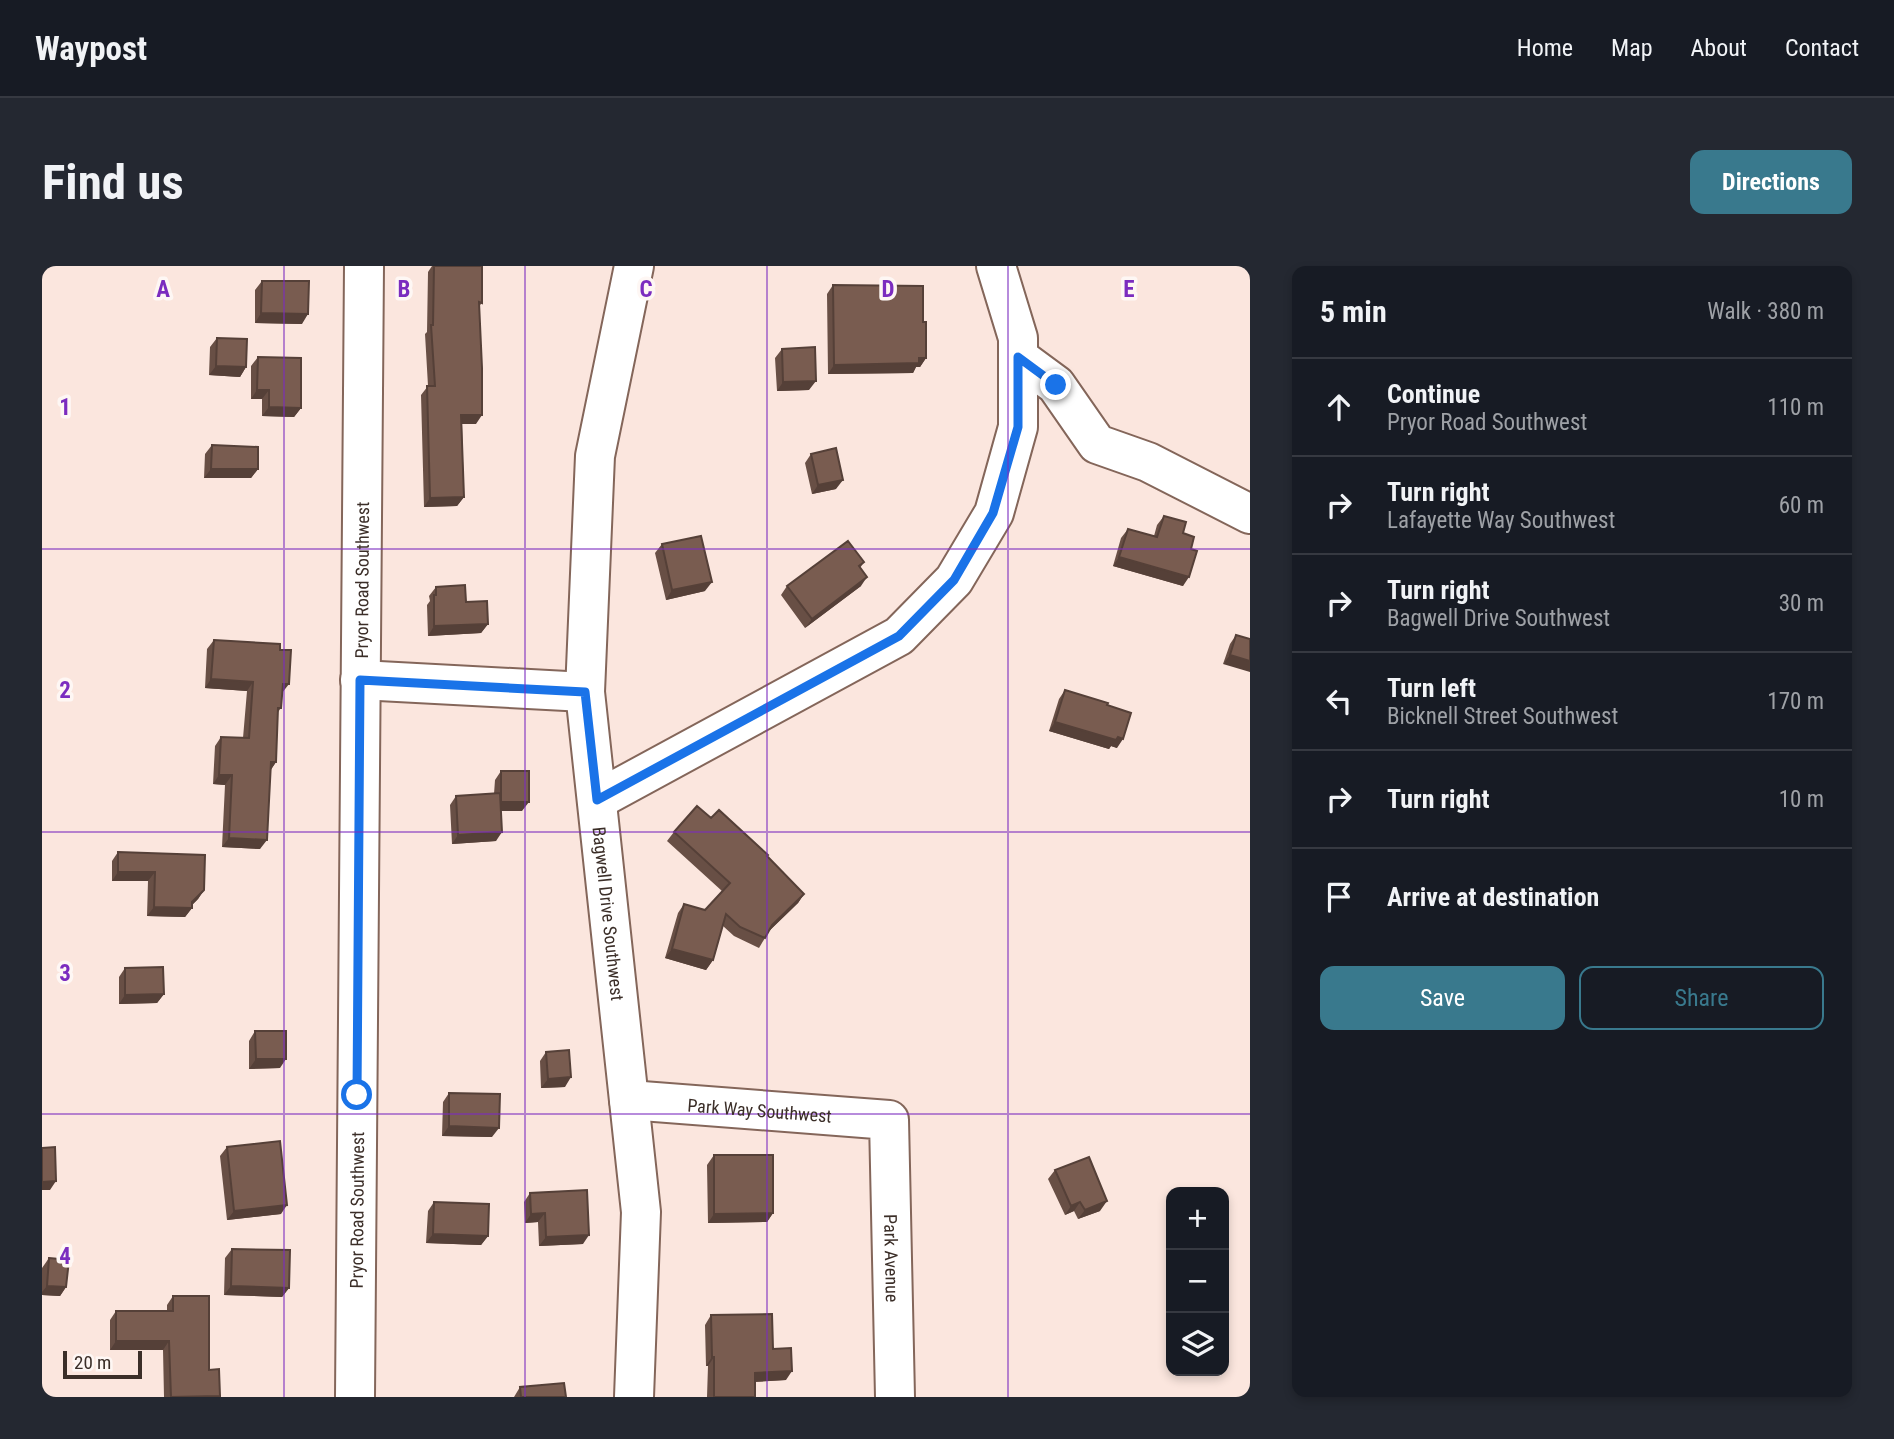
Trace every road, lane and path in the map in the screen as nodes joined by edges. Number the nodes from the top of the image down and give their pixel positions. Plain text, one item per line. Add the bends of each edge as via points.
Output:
1 (364, 266) edge
2 (634, 266) edge
3 (996, 266) edge
4 (1018, 357) junction
5 (1250, 514) edge
6 (360, 680) junction
7 (585, 692) junction
8 (597, 800) junction
9 (629, 1100) junction
10 (890, 1120) joint
11 (355, 1397) edge
12 (634, 1397) edge
13 (895, 1397) edge

1 - 6 street, Pryor Road Southwest
2 - 7 street, Bagwell Drive Southwest via 595,456
3 - 4 street via 1018,338
4 - 5 street via 1056,385 1097,444 1148,462
4 - 8 street via 1018,427 1008,464 993,513 954,580 899,636
6 - 7 street
6 - 11 street, Pryor Road Southwest
7 - 8 street, Bagwell Drive Southwest
8 - 9 street, Bagwell Drive Southwest
9 - 10 street, Park Way Southwest
9 - 12 street, Bagwell Drive Southwest via 642,1212
10 - 13 street, Park Avenue

